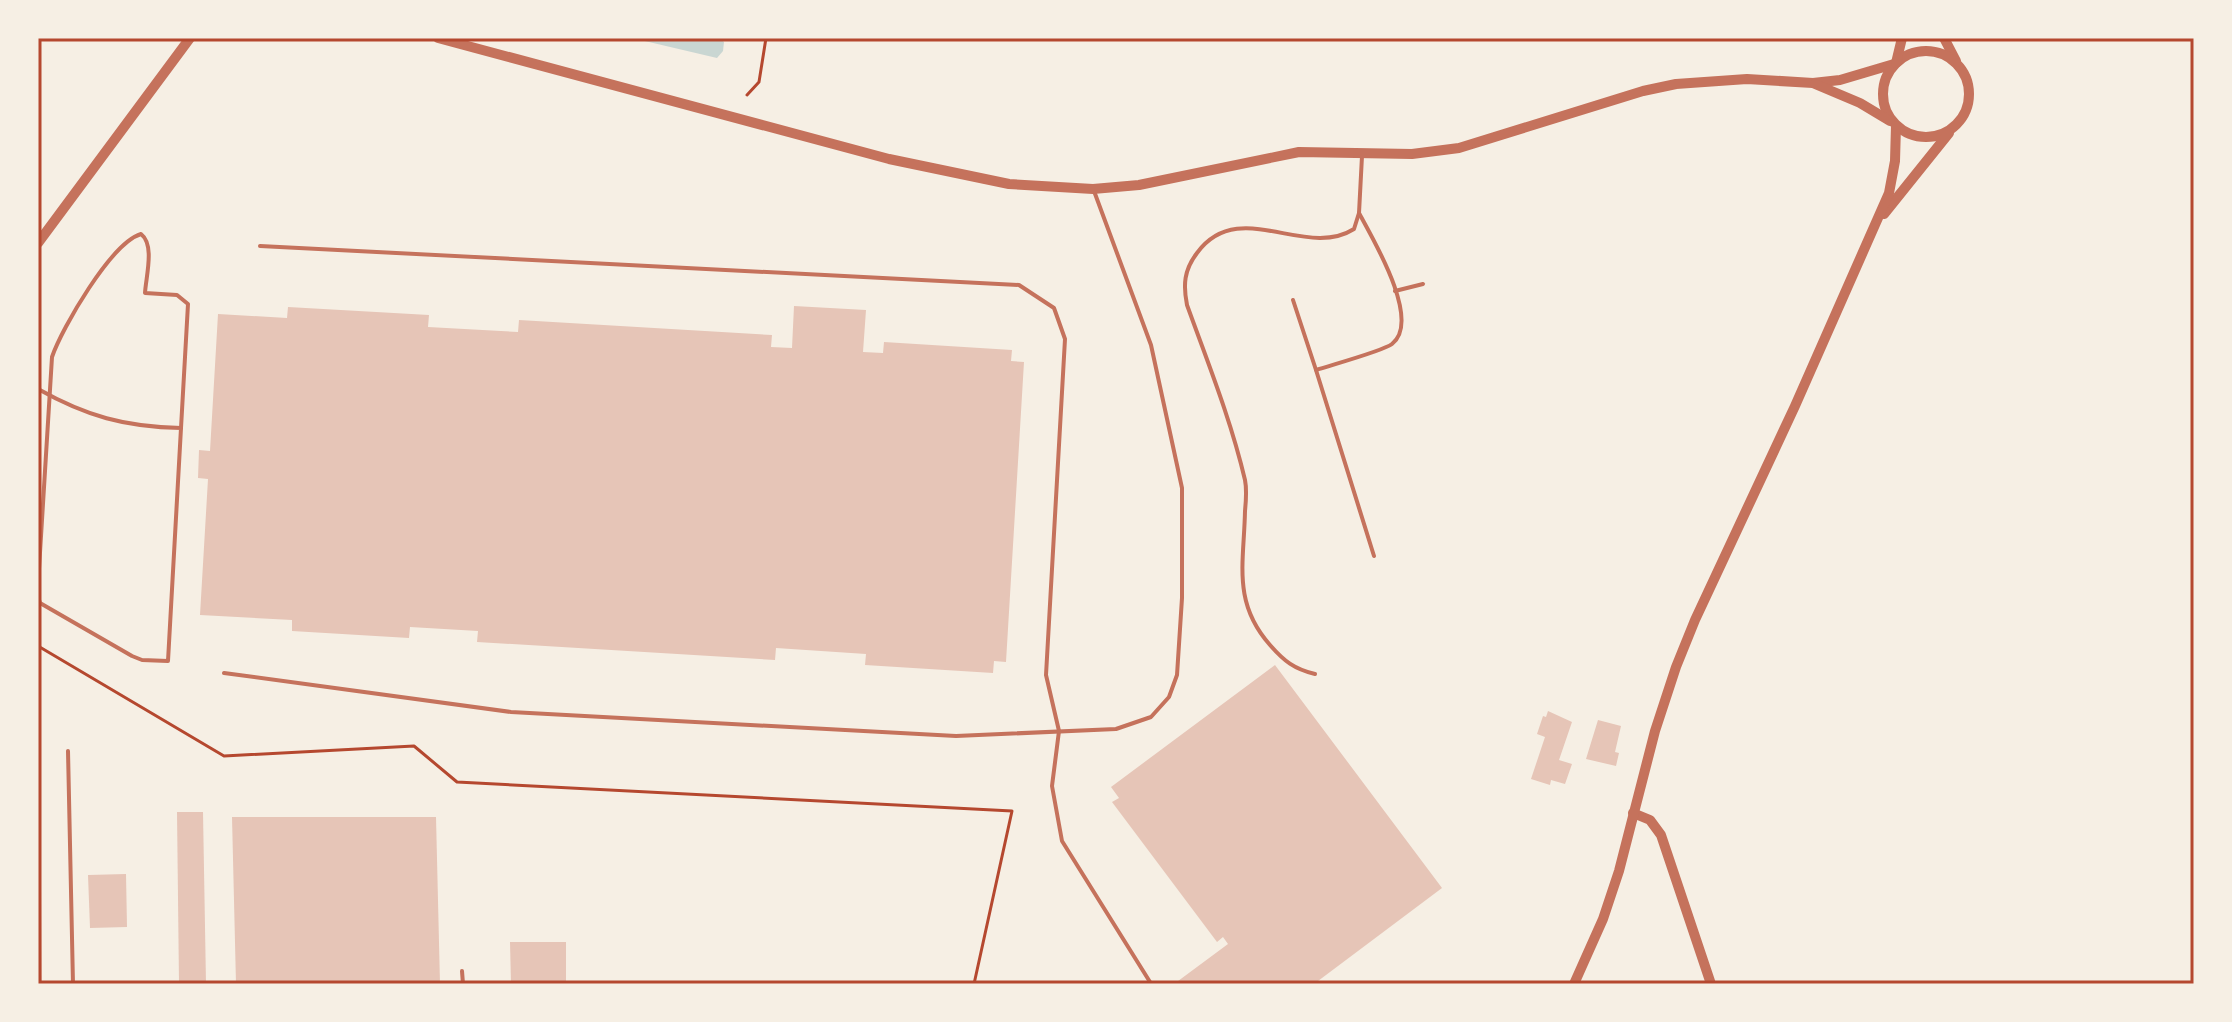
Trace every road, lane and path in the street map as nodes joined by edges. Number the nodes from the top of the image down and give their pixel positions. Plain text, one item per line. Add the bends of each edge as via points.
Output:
1 (190, 38) edge
2 (438, 38) edge
3 (766, 38) edge
4 (1902, 38) edge
5 (1944, 38) edge
6 (1957, 63) junction
7 (1895, 64) junction
8 (1813, 83) junction
9 (747, 95) dead end
10 (1895, 124) junction
11 (1953, 128) junction
12 (1362, 154) junction
13 (1093, 189) junction
14 (1359, 213) junction
15 (1878, 221) junction
16 (38, 243) edge
17 (260, 246) dead end
18 (1423, 284) dead end
19 (1395, 291) junction
20 (1293, 300) dead end
21 (1316, 370) junction
22 (38, 389) edge
23 (50, 395) junction
24 (181, 428) junction
25 (1374, 556) dead end
26 (38, 585) edge
27 (38, 597) edge
28 (38, 646) edge
29 (224, 673) dead end
30 (1315, 674) dead end
31 (1059, 731) junction
32 (68, 751) dead end
33 (1633, 813) junction
34 (462, 971) dead end
35 (1150, 982) dead end
36 (73, 984) edge
37 (463, 984) edge
38 (974, 984) edge
39 (1574, 984) edge
40 (1711, 984) edge

1 - 16 street
2 - 13 street via 889,159 1009,184
3 - 9 path via 759,82
4 - 7 street
5 - 6 street
6 - 7 street via 1946,55 1920,51
6 - 11 street via 1965,75 1969,103
7 - 8 street
7 - 10 street via 1883,87 1886,112
8 - 10 street
8 - 12 street via 1747,79 1676,84 1459,148
10 - 11 street via 1906,133 1930,137
10 - 15 street via 1892,180
11 - 15 street
12 - 13 street via 1299,152 1139,185
12 - 14 lane
13 - 31 lane via 1151,345 1182,488 1182,598 1177,675 1169,697 1151,717 1116,729
14 - 19 lane
14 - 30 lane via 1354,229 1338,237 1230,230 1201,246 1185,275 1187,305 1246,486 1246,607 1255,627 1284,661
15 - 33 street via 1695,620 1665,698
17 - 31 lane via 1019,285 1054,308 1065,339 1046,675
18 - 19 lane
19 - 21 lane via 1403,321 1392,344
20 - 21 lane
21 - 25 lane
22 - 23 lane
23 - 24 lane via 121,424
23 - 24 lane via 57,340 108,260 141,234 149,247 145,293 177,295 188,304
23 - 26 lane
24 - 27 lane via 168,661 132,656 40,603
28 - 38 path via 224,756 414,746 457,782 1012,811
29 - 31 lane via 511,712 956,736
31 - 35 lane via 1052,786 1062,841
32 - 36 lane
33 - 39 street via 1603,919
33 - 40 street via 1650,820 1661,835
34 - 37 lane

